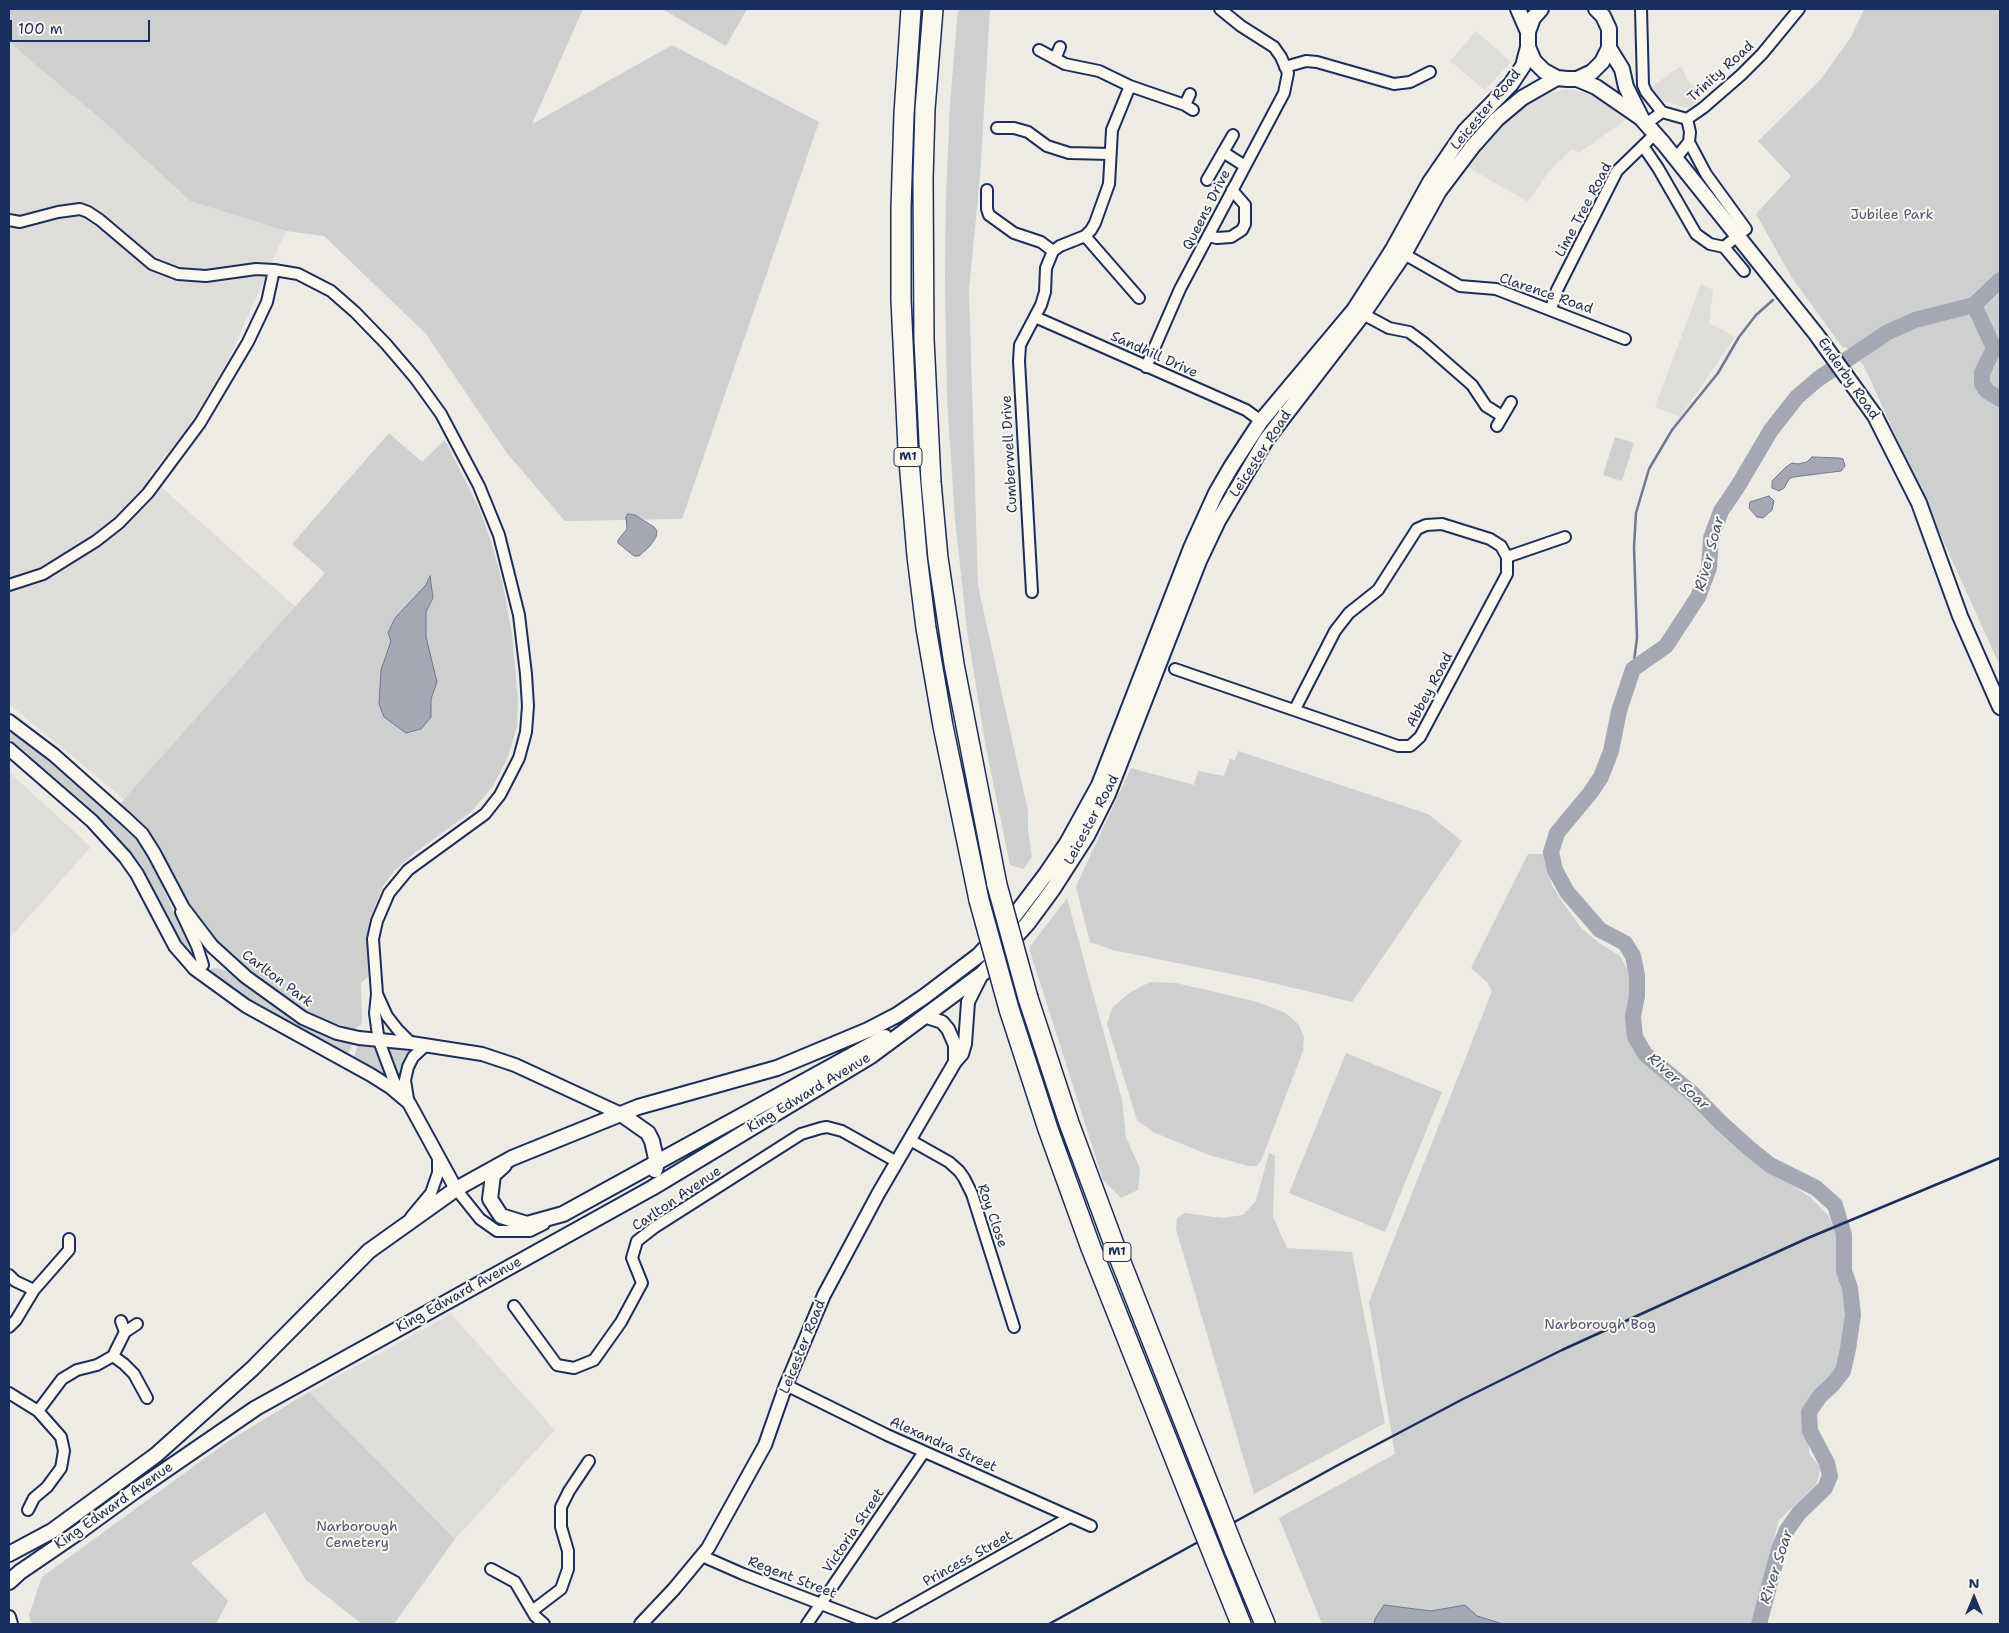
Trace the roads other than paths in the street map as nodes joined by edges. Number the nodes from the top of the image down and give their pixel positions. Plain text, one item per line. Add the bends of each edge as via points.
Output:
1 (911, 9) edge
2 (933, 9) edge
3 (1220, 9) edge
4 (1518, 9) edge
5 (1541, 9) edge
6 (1596, 9) edge
7 (1612, 9) edge
8 (1641, 9) edge
9 (1798, 9) edge
10 (1609, 29) junction
11 (1528, 32) junction
12 (1528, 47) junction
13 (1060, 48) dead end
14 (1609, 48) junction
15 (1039, 50) dead end
16 (1055, 59) junction
17 (1285, 67) junction
18 (1430, 72) dead end
19 (1557, 78) junction
20 (1577, 78) junction
21 (1130, 86) junction
22 (1190, 94) dead end
23 (1662, 112) junction
24 (1687, 119) junction
25 (1648, 126) junction
26 (997, 128) dead end
27 (1233, 135) dead end
28 (1689, 142) junction
29 (1643, 146) junction
30 (1223, 152) junction
31 (1110, 154) junction
32 (1676, 158) junction
33 (1246, 166) junction
34 (1207, 180) dead end
35 (987, 190) dead end
36 (1232, 190) junction
37 (9, 220) edge
38 (1085, 236) junction
39 (1208, 236) junction
40 (1737, 236) junction
41 (1724, 247) junction
42 (1053, 251) junction
43 (1404, 254) junction
44 (274, 270) junction
45 (1744, 271) dead end
46 (1140, 298) dead end
47 (1551, 309) junction
48 (1363, 314) junction
49 (1035, 317) junction
50 (1626, 338) dead end
51 (1146, 367) junction
52 (1511, 402) dead end
53 (1261, 421) junction
54 (1565, 537) dead end
55 (1507, 557) junction
56 (9, 586) edge
57 (1032, 592) dead end
58 (1175, 669) dead end
59 (2000, 708) edge
60 (1294, 710) junction
61 (9, 721) edge
62 (9, 749) edge
63 (1046, 874) joint
64 (1053, 889) joint
65 (174, 892) junction
66 (203, 965) dead end
67 (983, 973) junction
68 (377, 994) junction
69 (920, 1018) junction
70 (379, 1041) junction
71 (411, 1043) junction
72 (425, 1046) junction
73 (955, 1062) junction
74 (409, 1103) junction
75 (621, 1114) junction
76 (910, 1140) junction
77 (438, 1152) junction
78 (512, 1158) junction
79 (897, 1162) junction
80 (656, 1163) junction
81 (652, 1188) junction
82 (456, 1189) junction
83 (563, 1214) junction
84 (402, 1227) junction
85 (69, 1238) dead end
86 (9, 1275) edge
87 (34, 1290) junction
88 (514, 1306) dead end
89 (121, 1321) dead end
90 (137, 1324) dead end
91 (1014, 1326) dead end
92 (9, 1328) edge
93 (125, 1332) junction
94 (113, 1356) junction
95 (786, 1385) junction
96 (9, 1393) edge
97 (147, 1398) dead end
98 (38, 1411) junction
99 (924, 1452) junction
100 (589, 1461) dead end
101 (28, 1510) dead end
102 (1070, 1517) junction
103 (1091, 1526) dead end
104 (9, 1554) edge
105 (702, 1556) junction
106 (491, 1569) dead end
107 (9, 1582) edge
108 (821, 1604) junction
109 (532, 1612) junction
110 (9, 1617) edge
111 (11, 1624) edge
112 (544, 1624) edge
113 (641, 1624) edge
114 (807, 1624) edge
115 (873, 1624) edge
116 (879, 1624) edge
117 (1241, 1624) edge
118 (1265, 1624) edge

1 - 117 highway, M1, bridge via 904,114 901,300 916,556 943,726 979,900 1009,1009 1048,1129
2 - 118 highway, M1, bridge via 923,179 924,339 931,482 938,558 954,664 997,885 1028,998 1069,1123 1114,1247
3 - 17 street via 1274,47
4 - 11 main road
5 - 11 main road via 1533,18
6 - 10 main road
7 - 10 main road
8 - 23 street via 1643,85
9 - 24 street, Trinity Road via 1741,75
10 - 14 main road
11 - 12 main road
12 - 19 main road via 1534,61
12 - 53 main road, Leicester Road via 1523,66 1511,84 1465,130 1435,175 1394,249 1354,310
13 - 16 street
14 - 20 main road via 1592,72
14 - 25 main road, Enderby Road
15 - 16 street
16 - 21 street via 1099,71
17 - 18 street via 1306,61 1317,62 1394,84 1410,82
17 - 33 street, Queens Drive via 1288,73 1284,93
19 - 20 main road
19 - 43 main road, Leicester Road via 1522,98 1473,146 1440,191
20 - 25 main road, Enderby Road via 1596,87
21 - 22 street via 1189,108
21 - 31 street via 1112,130
23 - 24 street
23 - 25 street, Lime Tree Road
24 - 28 street, Trinity Road
25 - 29 street, Lime Tree Road
25 - 32 main road, Enderby Road
26 - 31 street via 1028,132 1045,150
27 - 30 street
28 - 32 street
28 - 40 street via 1706,174 1746,229
29 - 41 street via 1696,234 1710,244
29 - 47 street, Lime Tree Road via 1617,171 1557,290
30 - 33 street
30 - 34 street
31 - 38 street via 1109,184 1095,223
32 - 40 main road, Enderby Road
33 - 36 street, Queens Drive
35 - 42 street via 990,215 1014,233 1041,242
36 - 39 street, Queens Drive
36 - 39 street via 1244,205 1245,224 1242,230 1231,237
37 - 44 street via 20,222 80,209 100,220 152,264 178,274 206,276 256,269
38 - 42 street
38 - 46 street
39 - 51 street, Queens Drive via 1180,289
40 - 41 street
40 - 59 main road, Enderby Road via 1816,334 1875,416 1919,503 1960,616
41 - 45 street
42 - 49 street, Cumberwell Drive via 1046,268 1045,292
43 - 47 street, Clarence Road via 1460,286 1496,289
43 - 48 main road, Leicester Road
44 - 56 street via 266,302 248,342 200,424 148,493 96,541 43,574
44 - 68 street via 298,274 331,291 392,351 436,407 482,494 498,535 519,615 528,706 519,758 500,795 485,814 408,870 389,893 373,939
47 - 50 street, Clarence Road
48 - 52 street via 1390,328 1410,332 1472,385 1500,421
48 - 64 main road, Leicester Road via 1266,440 1218,521 1181,604 1108,794 1074,858
49 - 51 street, Sandhill Drive
49 - 57 street, Cumberwell Drive via 1020,345 1019,361
51 - 53 street, Sandhill Drive via 1246,410
53 - 63 main road, Leicester Road via 1223,480 1191,548 1099,786
54 - 55 street
55 - 60 street via 1501,546 1490,539 1442,524 1417,529 1378,590 1349,613 1334,631
55 - 60 street, Abbey Road via 1507,574 1416,742 1410,746 1398,746
58 - 60 street, Abbey Road
61 - 65 street, Carlton Park via 54,755 142,834
62 - 74 street via 92,821 125,857 138,874 175,946 195,970 246,1006 371,1075
63 - 75 main road, King Edward Avenue via 1015,915 979,954 948,980 896,1015 777,1068
64 - 67 main road, King Edward Avenue via 1028,923
65 - 66 street
65 - 70 street, Carlton Park via 182,908 212,946 263,991 317,1026
67 - 69 main road, King Edward Avenue
67 - 73 street, Leicester Road via 968,1002 966,1044
68 - 70 street via 375,1013
68 - 71 street via 387,1016
69 - 73 street via 942,1022 948,1029 955,1045
69 - 80 main road, King Edward Avenue
69 - 81 main road, King Edward Avenue via 871,1056
70 - 71 street, Carlton Park
70 - 74 street via 394,1081
71 - 72 street, Carlton Park
72 - 74 street via 408,1067 405,1080
72 - 75 street, Carlton Park via 482,1054 515,1065
73 - 76 street, Leicester Road
74 - 77 street
75 - 78 main road, King Edward Avenue
75 - 80 main road via 648,1134 655,1146
76 - 79 street, Leicester Road
76 - 91 street, Roy Close via 948,1162 964,1178
77 - 82 street
77 - 84 street via 438,1173 431,1193
78 - 82 main road, King Edward Avenue
78 - 83 main road, King Edward Avenue via 493,1175 490,1199 500,1216 527,1224
79 - 88 street, Carlton Avenue via 842,1132 820,1128 802,1134 664,1222 637,1241 632,1258 642,1283 621,1322 594,1360 574,1368 558,1365
79 - 95 street, Leicester Road via 824,1295
80 - 81 main road
80 - 83 main road, King Edward Avenue
81 - 107 main road, King Edward Avenue via 256,1408 135,1490
82 - 83 street via 480,1220 497,1231 530,1231
82 - 84 main road, King Edward Avenue
84 - 104 main road, King Edward Avenue via 369,1251 252,1369 156,1456 52,1530
85 - 87 street via 73,1252
86 - 87 street
87 - 92 street
89 - 93 street
90 - 93 street
93 - 94 street
94 - 97 street via 134,1374
94 - 98 street via 62,1379
95 - 99 street, Alexandra Street
95 - 105 street, Leicester Road via 766,1444
96 - 98 street
98 - 101 street via 61,1437 64,1451 62,1468 34,1498
99 - 102 street, Alexandra Street
99 - 108 street, Victoria Street
100 - 109 street via 562,1507 562,1527 568,1551 568,1569 562,1589
102 - 103 street, Alexandra Street
102 - 116 street, Princess Street
105 - 108 street, Regent Street
105 - 113 street, Leicester Road
106 - 109 street via 515,1582
108 - 114 street, Victoria Street
108 - 115 street, Regent Street
109 - 112 street
110 - 111 street

